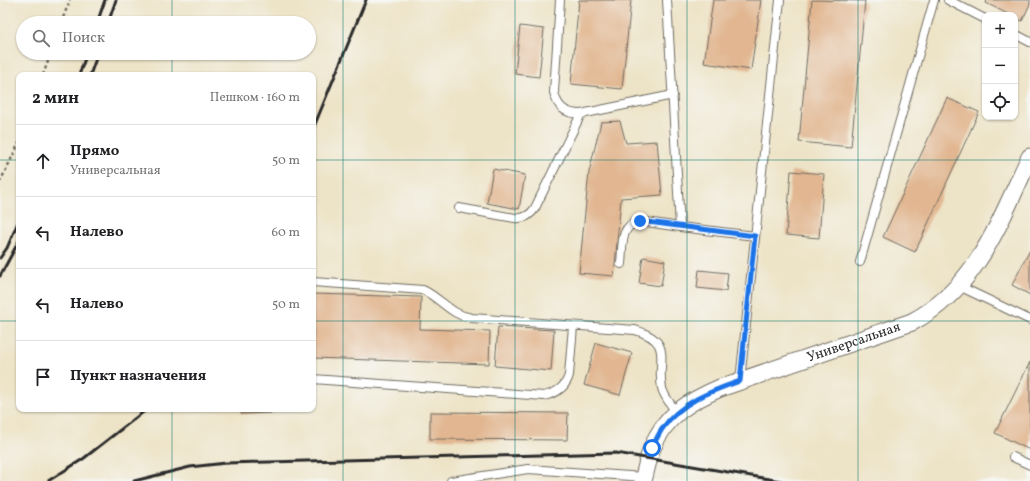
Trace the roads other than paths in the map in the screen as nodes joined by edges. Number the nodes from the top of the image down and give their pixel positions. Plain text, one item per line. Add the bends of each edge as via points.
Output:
1 (560, 0) edge
2 (668, 0) edge
3 (780, 0) edge
4 (934, 0) edge
5 (948, 0) edge
6 (982, 17) edge
7 (1018, 36) edge
8 (1030, 42) edge
9 (673, 95) junction
10 (581, 114) junction
11 (1030, 157) edge
12 (459, 208) dead end
13 (680, 227) junction
14 (755, 236) junction
15 (860, 262) dead end
16 (621, 264) dead end
17 (316, 282) edge
18 (959, 286) junction
19 (1030, 320) edge
20 (573, 326) junction
21 (316, 379) edge
22 (740, 381) junction
23 (676, 412) junction
24 (1013, 458) dead end
25 (1030, 465) edge
26 (644, 479) edge
27 (451, 481) edge

1 - 10 lane via 554,92 561,108 572,114
2 - 9 lane
3 - 14 lane
4 - 15 lane
5 - 6 lane
7 - 8 lane
9 - 10 lane
9 - 13 lane
10 - 12 lane via 535,208 528,216 520,219
11 - 18 street, Универсальная via 990,242
13 - 14 lane
13 - 16 lane via 634,222 625,230
14 - 22 lane
17 - 20 lane via 417,289 429,293 456,314 464,317
18 - 19 lane
18 - 22 street, Универсальная via 937,307 912,322
20 - 21 lane via 567,382 557,392 544,396
20 - 23 lane via 635,330 654,340 662,351 662,388
22 - 23 street, Универсальная via 697,398
23 - 26 street, Универсальная via 661,429 652,448
24 - 25 lane
26 - 27 lane via 528,469

